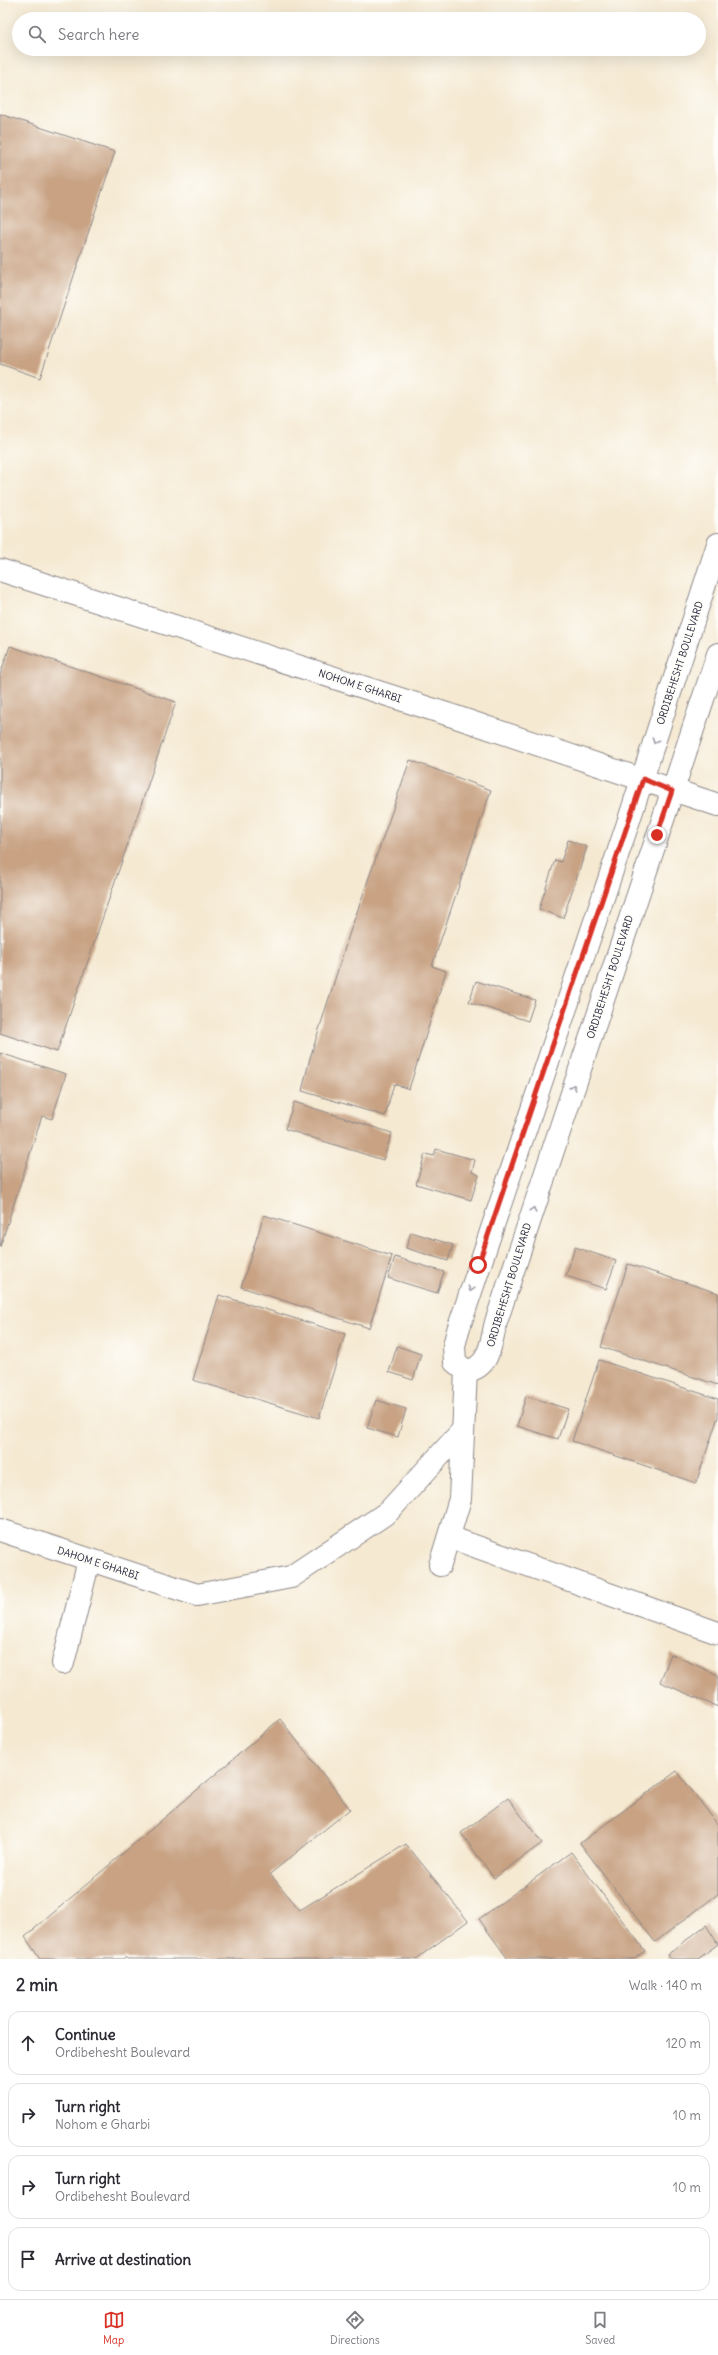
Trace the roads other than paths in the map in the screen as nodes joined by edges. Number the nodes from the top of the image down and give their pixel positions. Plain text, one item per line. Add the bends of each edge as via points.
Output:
1 (718, 544) edge
2 (0, 570) edge
3 (718, 654) edge
4 (643, 779) junction
5 (672, 791) junction
6 (718, 805) edge
7 (466, 1370) junction
8 (463, 1430) junction
9 (0, 1530) edge
10 (449, 1537) junction
11 (89, 1560) junction
12 (440, 1565) dead end
13 (718, 1633) edge
14 (63, 1663) dead end

1 -> 4 street, ORDIBEHESHT BOULEVARD
2 - 4 street, NOHOM E GHARBI
3 - 5 street, ORDIBEHESHT BOULEVARD
4 - 5 street, NOHOM E GHARBI
4 -> 7 street, ORDIBEHESHT BOULEVARD via 458,1330 454,1346 455,1362
5 - 6 street, NOHOM E GHARBI
7 -> 5 street, ORDIBEHESHT BOULEVARD via 475,1370 487,1358 498,1314
7 - 8 street
8 - 10 street via 460,1499
8 - 11 street, DAHOM E GHARBI via 388,1512 291,1577 197,1595
9 - 11 street, DAHOM E GHARBI
10 - 12 street
10 - 13 street
11 - 14 street

